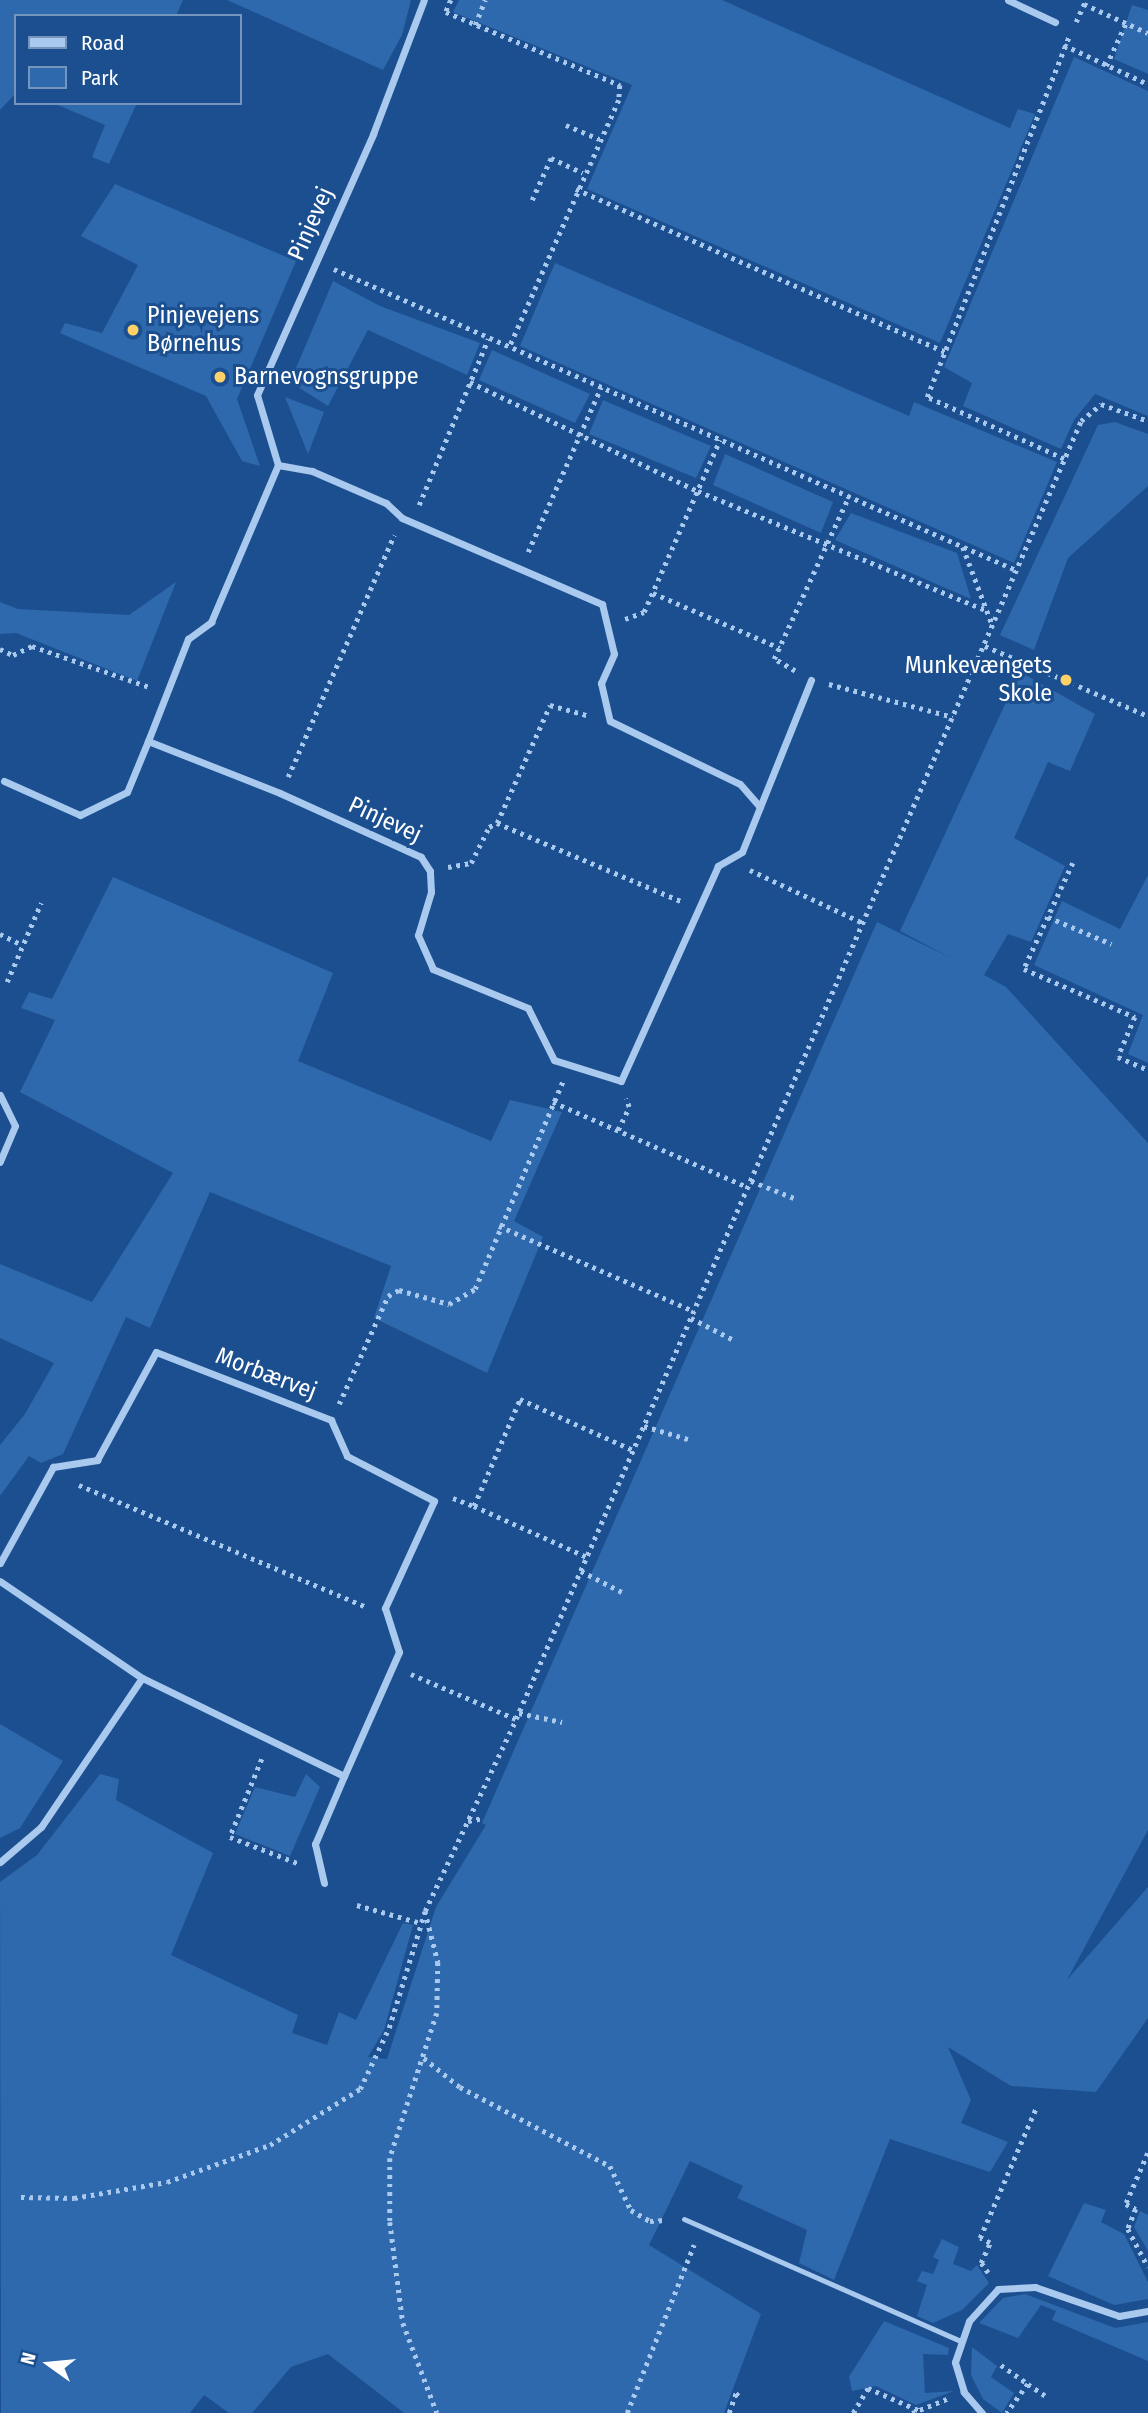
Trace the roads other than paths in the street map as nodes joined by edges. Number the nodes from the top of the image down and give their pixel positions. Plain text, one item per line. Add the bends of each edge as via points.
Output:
1 (424, 0) edge
2 (1008, 0) edge
3 (1055, 22) road end
4 (278, 465) junction
5 (811, 680) road end
6 (148, 741) junction
7 (4, 781) dead end
8 (760, 807) junction
9 (0, 1095) edge
10 (0, 1162) edge
11 (0, 1563) edge
12 (0, 1581) edge
13 (142, 1678) junction
14 (344, 1776) junction
15 (0, 1862) edge
16 (324, 1882) dead end
17 (684, 2219) road end
18 (1148, 2311) edge
19 (960, 2341) junction
20 (982, 2413) edge

1 - 4 street, Pinjevej via 416,32 257,395
2 - 3 street
4 - 6 street via 211,622 188,639
4 - 8 street via 312,471 386,503 402,518 602,604 614,654 601,683 610,721 740,784
5 - 8 street
6 - 7 street via 127,792 80,815
6 - 8 street, Pinjevej via 280,793 421,857 430,871 431,892 418,935 433,969 528,1008 554,1060 621,1081 718,866 743,852
9 - 10 street via 15,1126
11 - 14 street, Morbærvej via 53,1467 97,1460 156,1352 331,1420 347,1456 434,1501 385,1608 399,1652
12 - 13 street
13 - 14 street
13 - 15 street via 41,1827
14 - 16 street via 315,1844
17 - 19 lane
18 - 19 street via 1119,2316 1035,2287 998,2289 981,2304
19 - 20 street via 955,2362 964,2392

